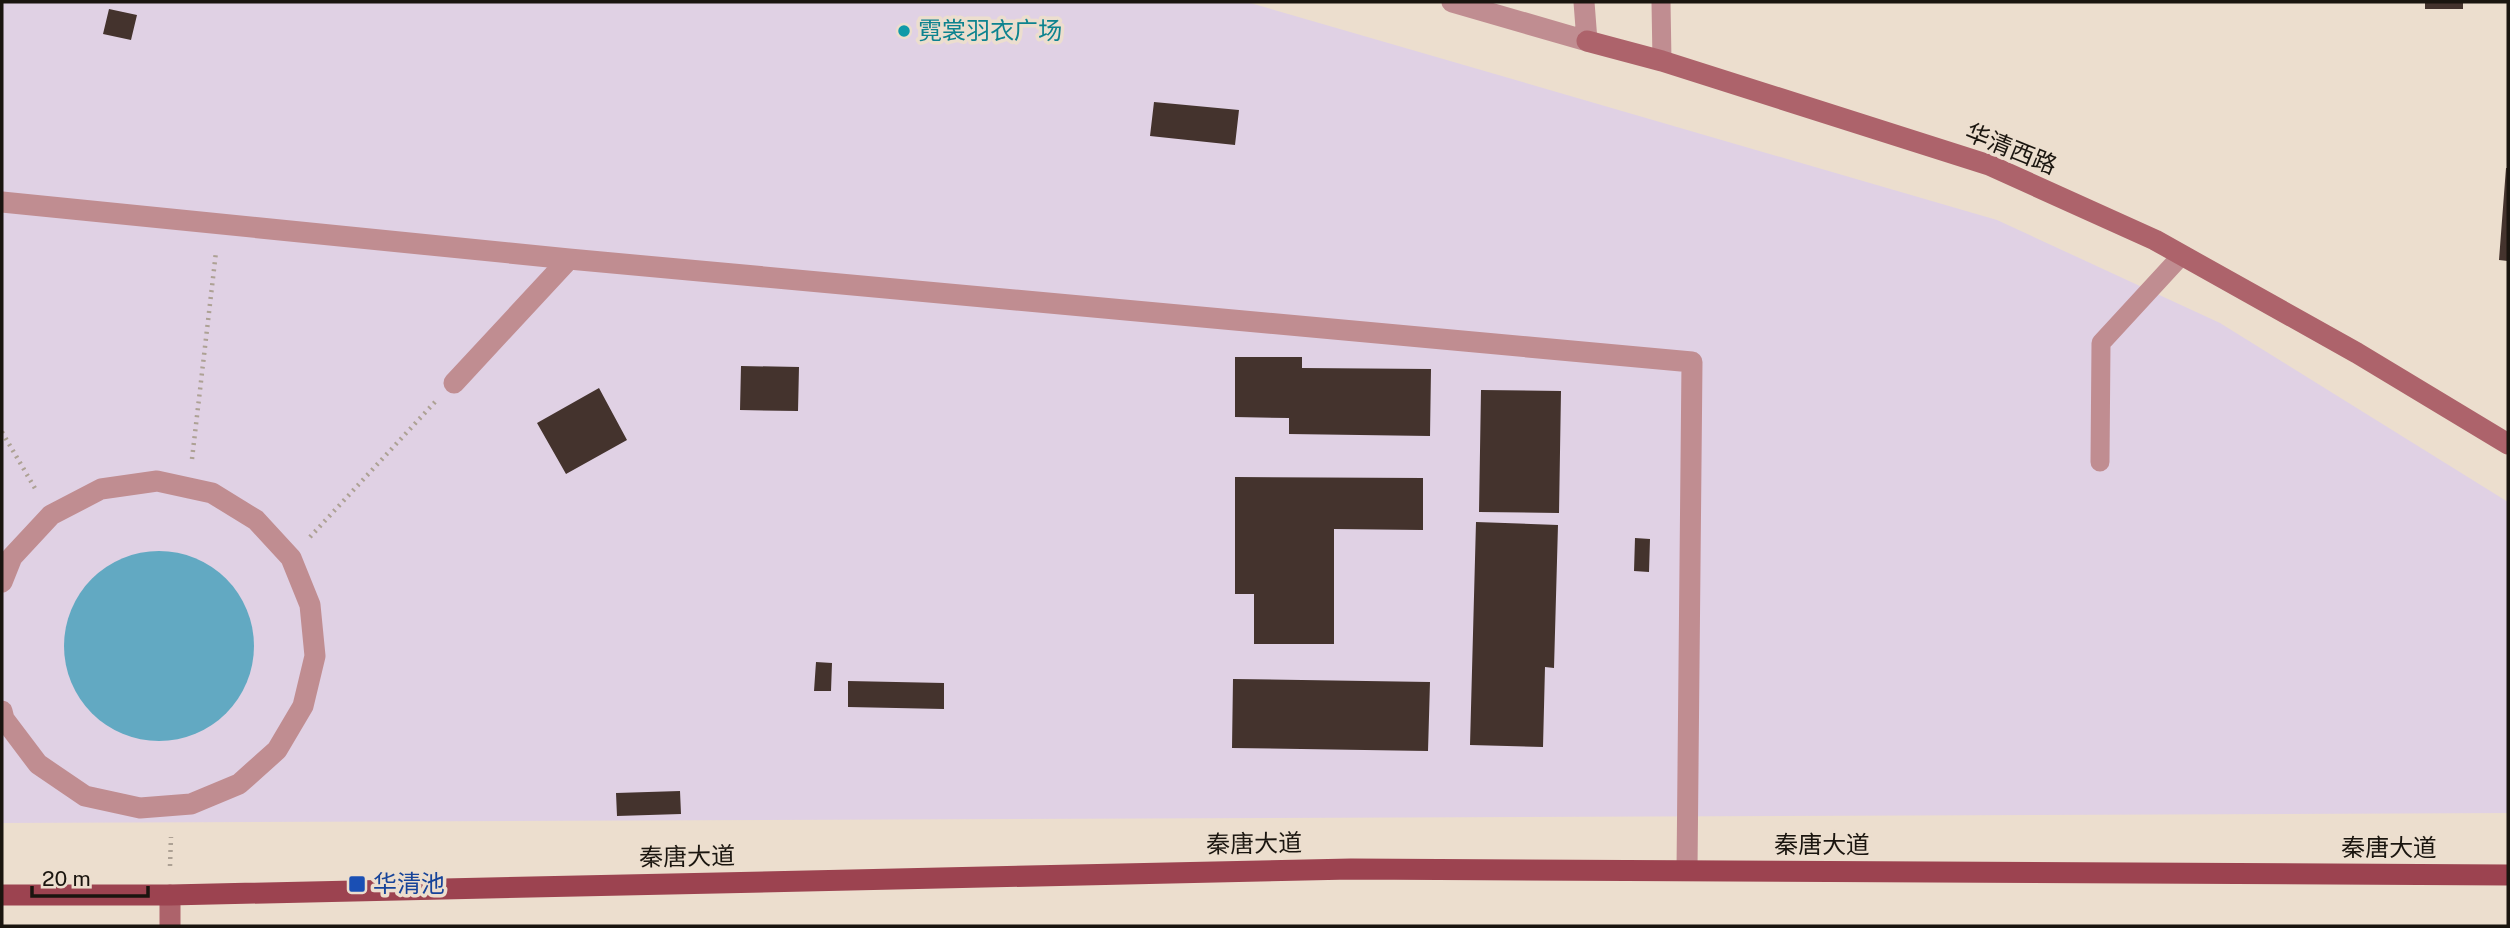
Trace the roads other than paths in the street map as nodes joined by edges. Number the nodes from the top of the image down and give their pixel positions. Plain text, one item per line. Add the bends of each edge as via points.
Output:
1 (1452, 2) edge
2 (1584, 2) edge
3 (1661, 2) edge
4 (1587, 41) junction
5 (1662, 61) junction
6 (2, 202) edge
7 (2182, 255) junction
8 (569, 259) junction
9 (454, 383) road end
10 (2508, 444) edge
11 (2100, 462) dead end
12 (2, 582) edge
13 (2, 711) edge
14 (1687, 870) junction
15 (2508, 875) edge
16 (2, 895) edge
17 (170, 895) junction
18 (170, 926) edge

1 - 4 street, 华清西路
2 - 4 street
3 - 5 lane
4 - 5 street, 华清西路
5 - 7 street, 华清西路 via 1989,165
6 - 8 street
7 - 10 street, 华清西路
7 - 11 lane via 2101,343
8 - 9 street
8 - 14 street via 1692,362
12 - 13 street via 12,557 51,515 101,489 157,481 212,493 256,520 290,558 310,605 315,656 303,706 277,750 239,784 191,804 141,808 85,796 38,764
14 - 15 main road, 秦唐大道
14 - 17 main road, 秦唐大道 via 1352,869
16 - 17 main road, 秦唐大道
17 - 18 street

